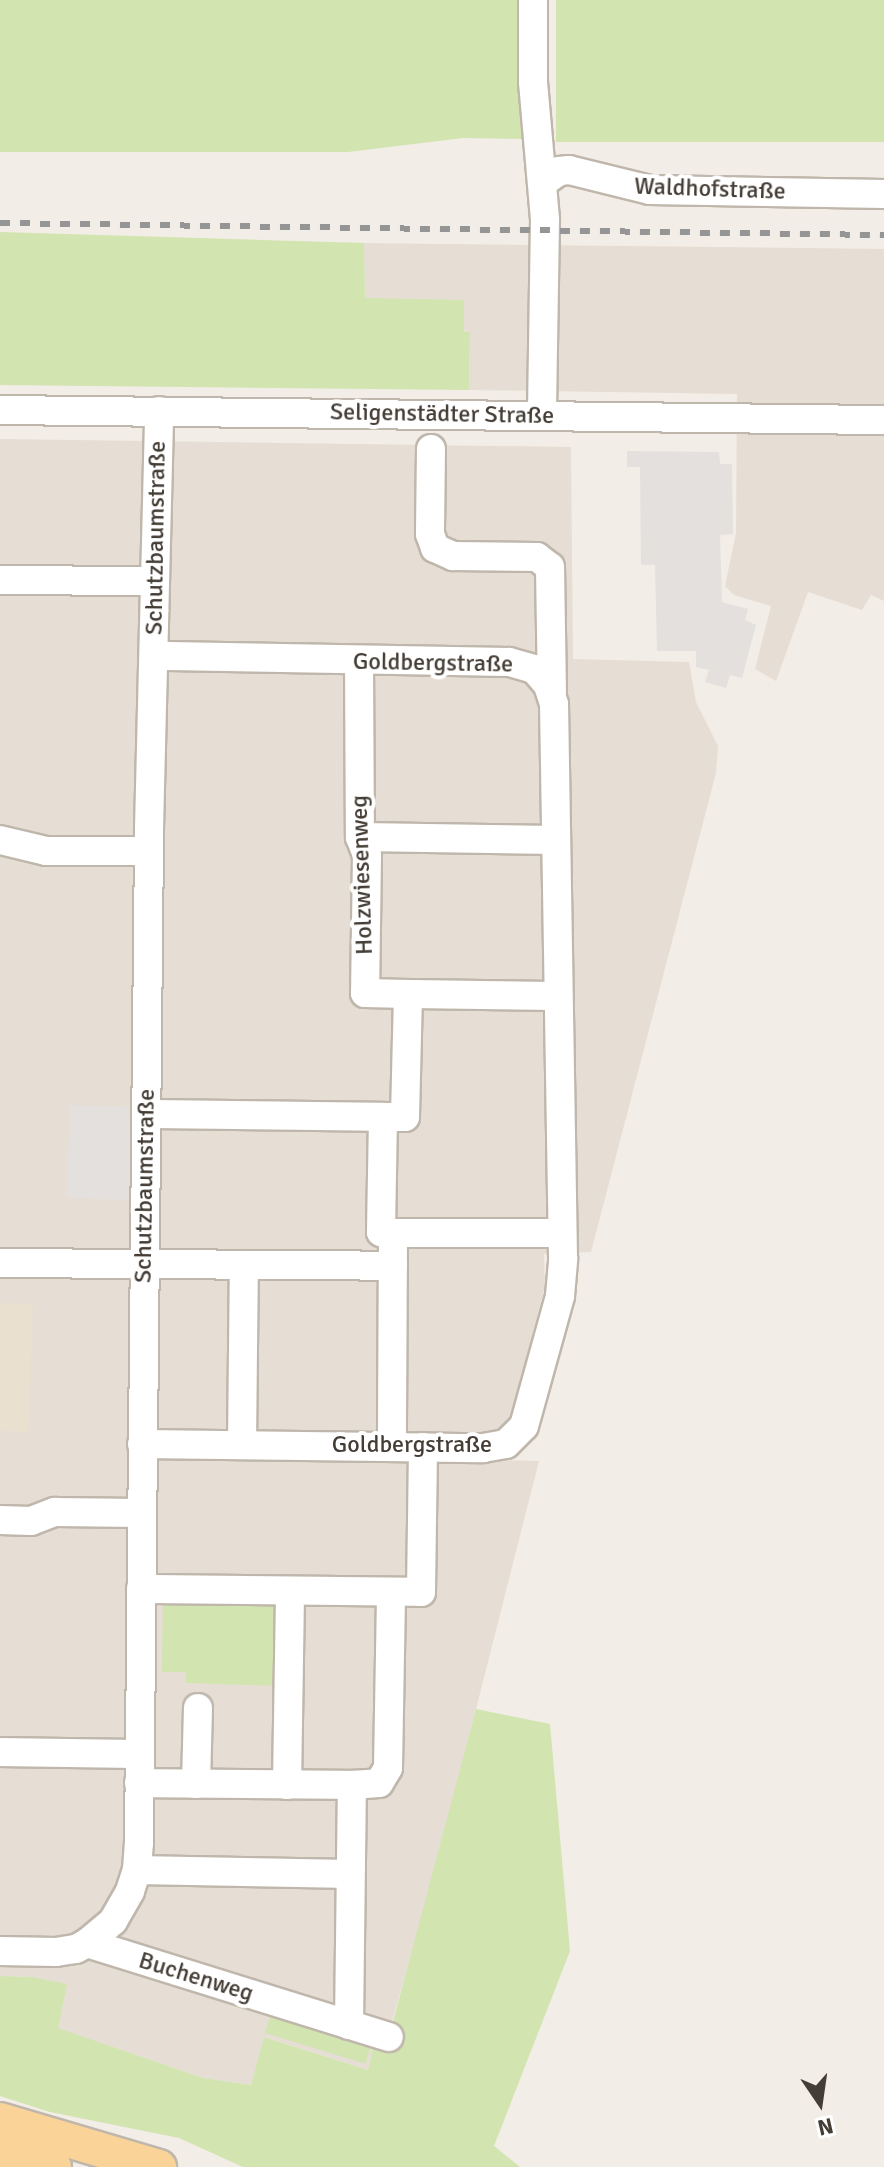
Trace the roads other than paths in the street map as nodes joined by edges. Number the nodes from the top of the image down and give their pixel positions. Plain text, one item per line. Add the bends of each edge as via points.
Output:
1 (533, 0) edge
2 (542, 183) junction
3 (884, 193) edge
4 (0, 410) edge
5 (159, 411) junction
6 (542, 415) junction
7 (884, 420) edge
8 (431, 449) dead end
9 (0, 580) edge
10 (155, 581) junction
11 (154, 656) junction
12 (359, 661) junction
13 (552, 692) junction
14 (360, 837) junction
15 (0, 840) edge
16 (556, 840) junction
17 (149, 851) junction
18 (408, 994) junction
19 (557, 996) junction
20 (146, 1114) junction
21 (383, 1117) junction
22 (393, 1233) junction
23 (562, 1233) junction
24 (0, 1263) edge
25 (144, 1265) junction
26 (244, 1265) junction
27 (393, 1266) junction
28 (142, 1444) junction
29 (242, 1445) junction
30 (392, 1447) junction
31 (423, 1447) junction
32 (141, 1513) junction
33 (0, 1520) edge
34 (141, 1589) junction
35 (290, 1591) junction
36 (391, 1592) junction
37 (198, 1708) dead end
38 (0, 1752) edge
39 (139, 1754) junction
40 (139, 1783) junction
41 (196, 1784) junction
42 (287, 1785) junction
43 (352, 1785) junction
44 (137, 1870) junction
45 (350, 1874) junction
46 (87, 1943) junction
47 (0, 1951) edge
48 (349, 2025) junction
49 (389, 2037) dead end
50 (0, 2120) edge
51 (0, 2152) edge
52 (54, 2167) edge
53 (159, 2167) edge

1 - 2 street via 533,82
2 - 3 street, Waldhofstraße via 569,170 650,190
2 - 6 street
4 - 5 street, Seligenstädter Straße
5 - 6 street, Seligenstädter Straße
5 - 10 street, Schutzbaumstraße
6 - 7 street, Seligenstädter Straße
8 - 13 street, Seligenstädter Straße via 430,534 435,548 453,556 537,557 550,567
9 - 10 street
10 - 11 street, Schutzbaumstraße
11 - 12 street, Goldbergstraße
11 - 17 street, Schutzbaumstraße
12 - 13 street, Goldbergstraße via 509,662 534,669
12 - 14 street, Holzwiesenweg
13 - 16 street, Goldbergstraße
14 - 16 street
14 - 18 street, Holzwiesenweg via 367,855 365,993
15 - 17 street via 46,851
16 - 19 street, Goldbergstraße
17 - 20 street, Schutzbaumstraße
18 - 19 street
18 - 21 street via 405,1117
19 - 23 street, Goldbergstraße
20 - 21 street
20 - 25 street, Schutzbaumstraße
21 - 22 street via 381,1232
22 - 23 street
22 - 27 street
23 - 31 street, Goldbergstraße via 560,1296 521,1432 494,1447
24 - 25 street
25 - 26 street
25 - 28 street, Schutzbaumstraße
26 - 27 street
26 - 29 street
27 - 30 street
28 - 29 street, Goldbergstraße
28 - 32 street, Schutzbaumstraße
29 - 30 street, Goldbergstraße
30 - 31 street, Goldbergstraße
31 - 36 street via 421,1592
32 - 33 street via 55,1512 31,1521
32 - 34 street, Schutzbaumstraße
34 - 35 street
34 - 39 street, Schutzbaumstraße
35 - 36 street
35 - 42 street
36 - 43 street via 388,1768 379,1783
37 - 41 street
38 - 39 street
39 - 40 street, Schutzbaumstraße
40 - 41 street
40 - 44 street, Schutzbaumstraße
41 - 42 street
42 - 43 street
43 - 45 street
44 - 45 street
44 - 46 street, Schutzbaumstraße via 113,1921
45 - 48 street
46 - 47 street via 56,1952
46 - 48 street, Buchenweg
48 - 49 street, Buchenweg
50 - 53 main road
51 - 52 main road

